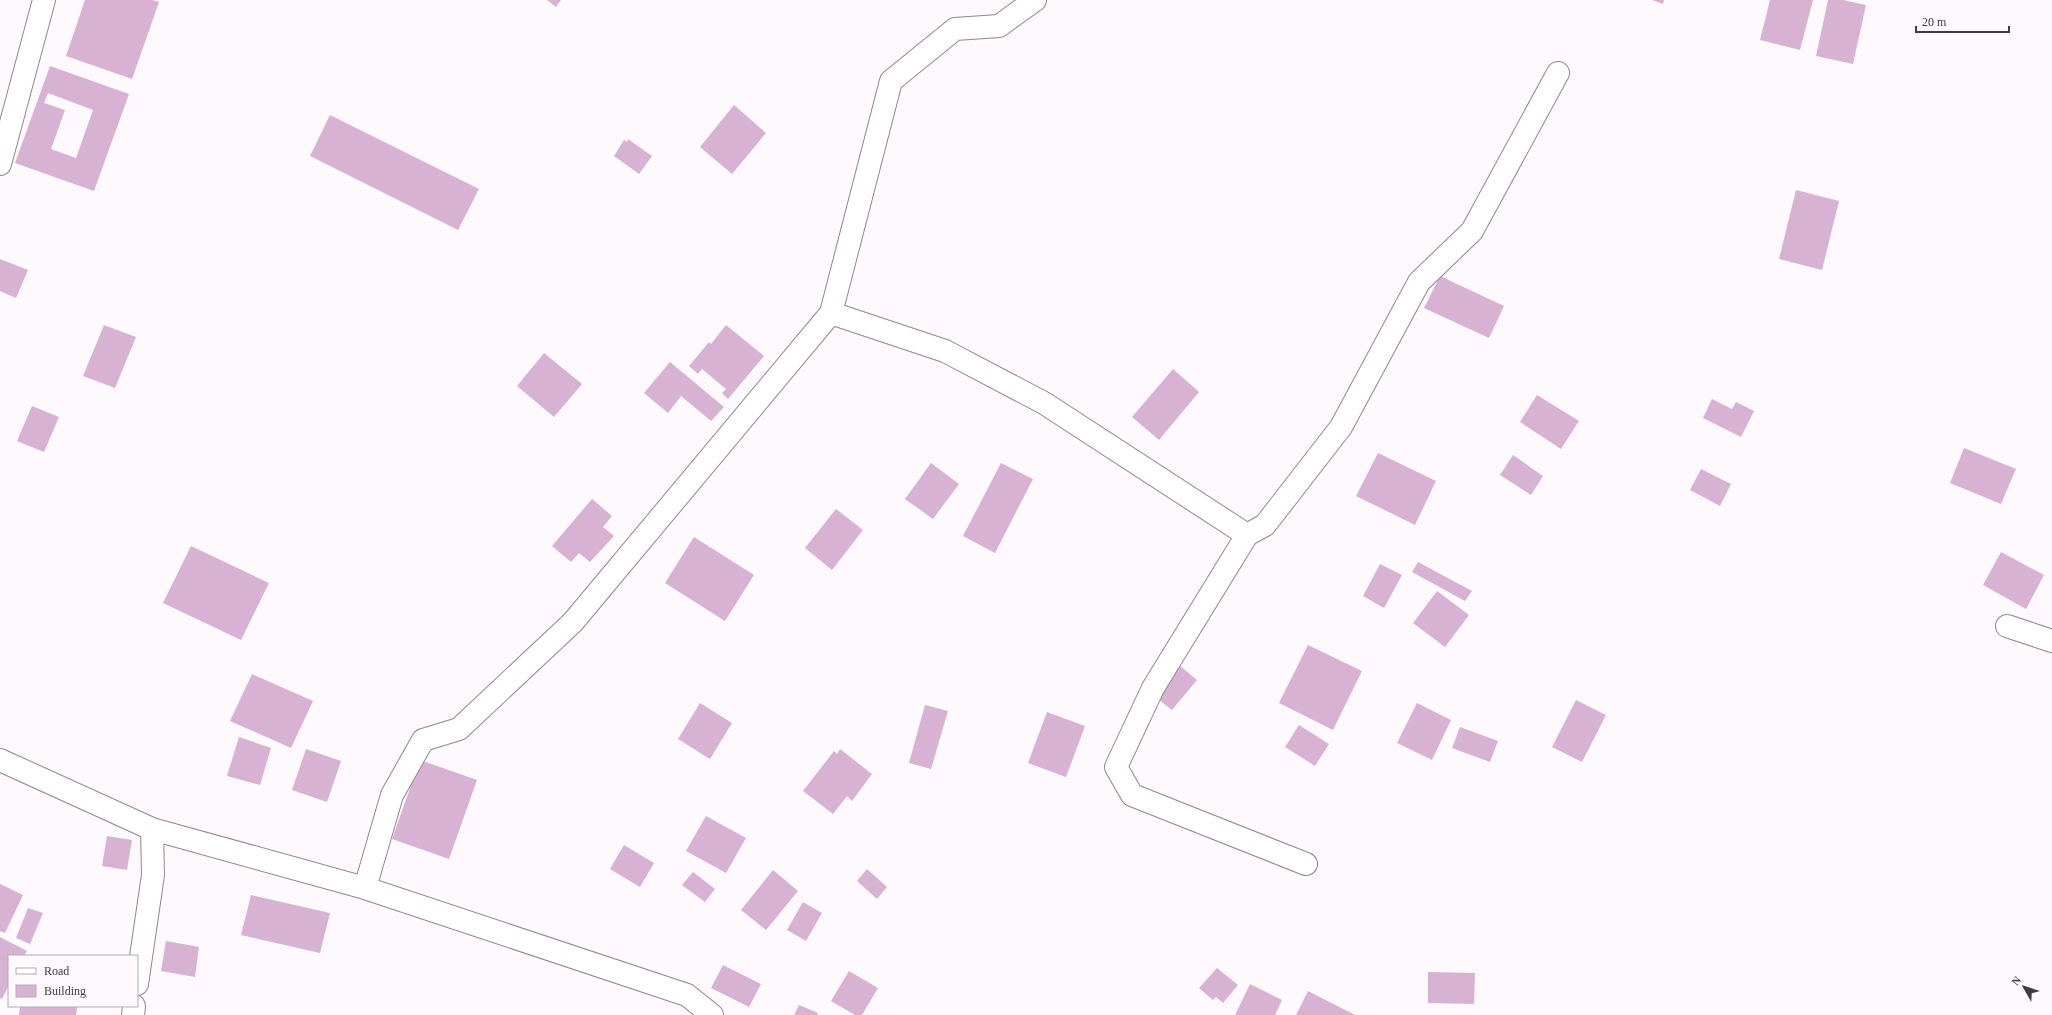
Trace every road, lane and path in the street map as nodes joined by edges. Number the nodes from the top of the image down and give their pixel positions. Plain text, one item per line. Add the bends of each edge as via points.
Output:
1 (44, 0) edge
2 (1035, 0) edge
3 (1558, 73) dead end
4 (0, 164) edge
5 (831, 312) junction
6 (1247, 535) junction
7 (2007, 626) dead end
8 (2052, 641) edge
9 (0, 760) edge
10 (152, 828) junction
11 (1306, 864) dead end
12 (365, 888) junction
13 (138, 977) edge
14 (712, 1015) edge

1 - 4 street
2 - 5 street via 999,26 955,29 891,81
3 - 6 street via 1472,231 1419,282 1342,427 1265,525
5 - 6 street via 944,351 1044,403
5 - 12 street via 573,622 458,729 423,740 392,795
6 - 11 street via 1153,688 1116,767 1132,795
7 - 8 street
9 - 10 street
10 - 12 street
10 - 13 street via 152,875
12 - 14 street via 687,995

